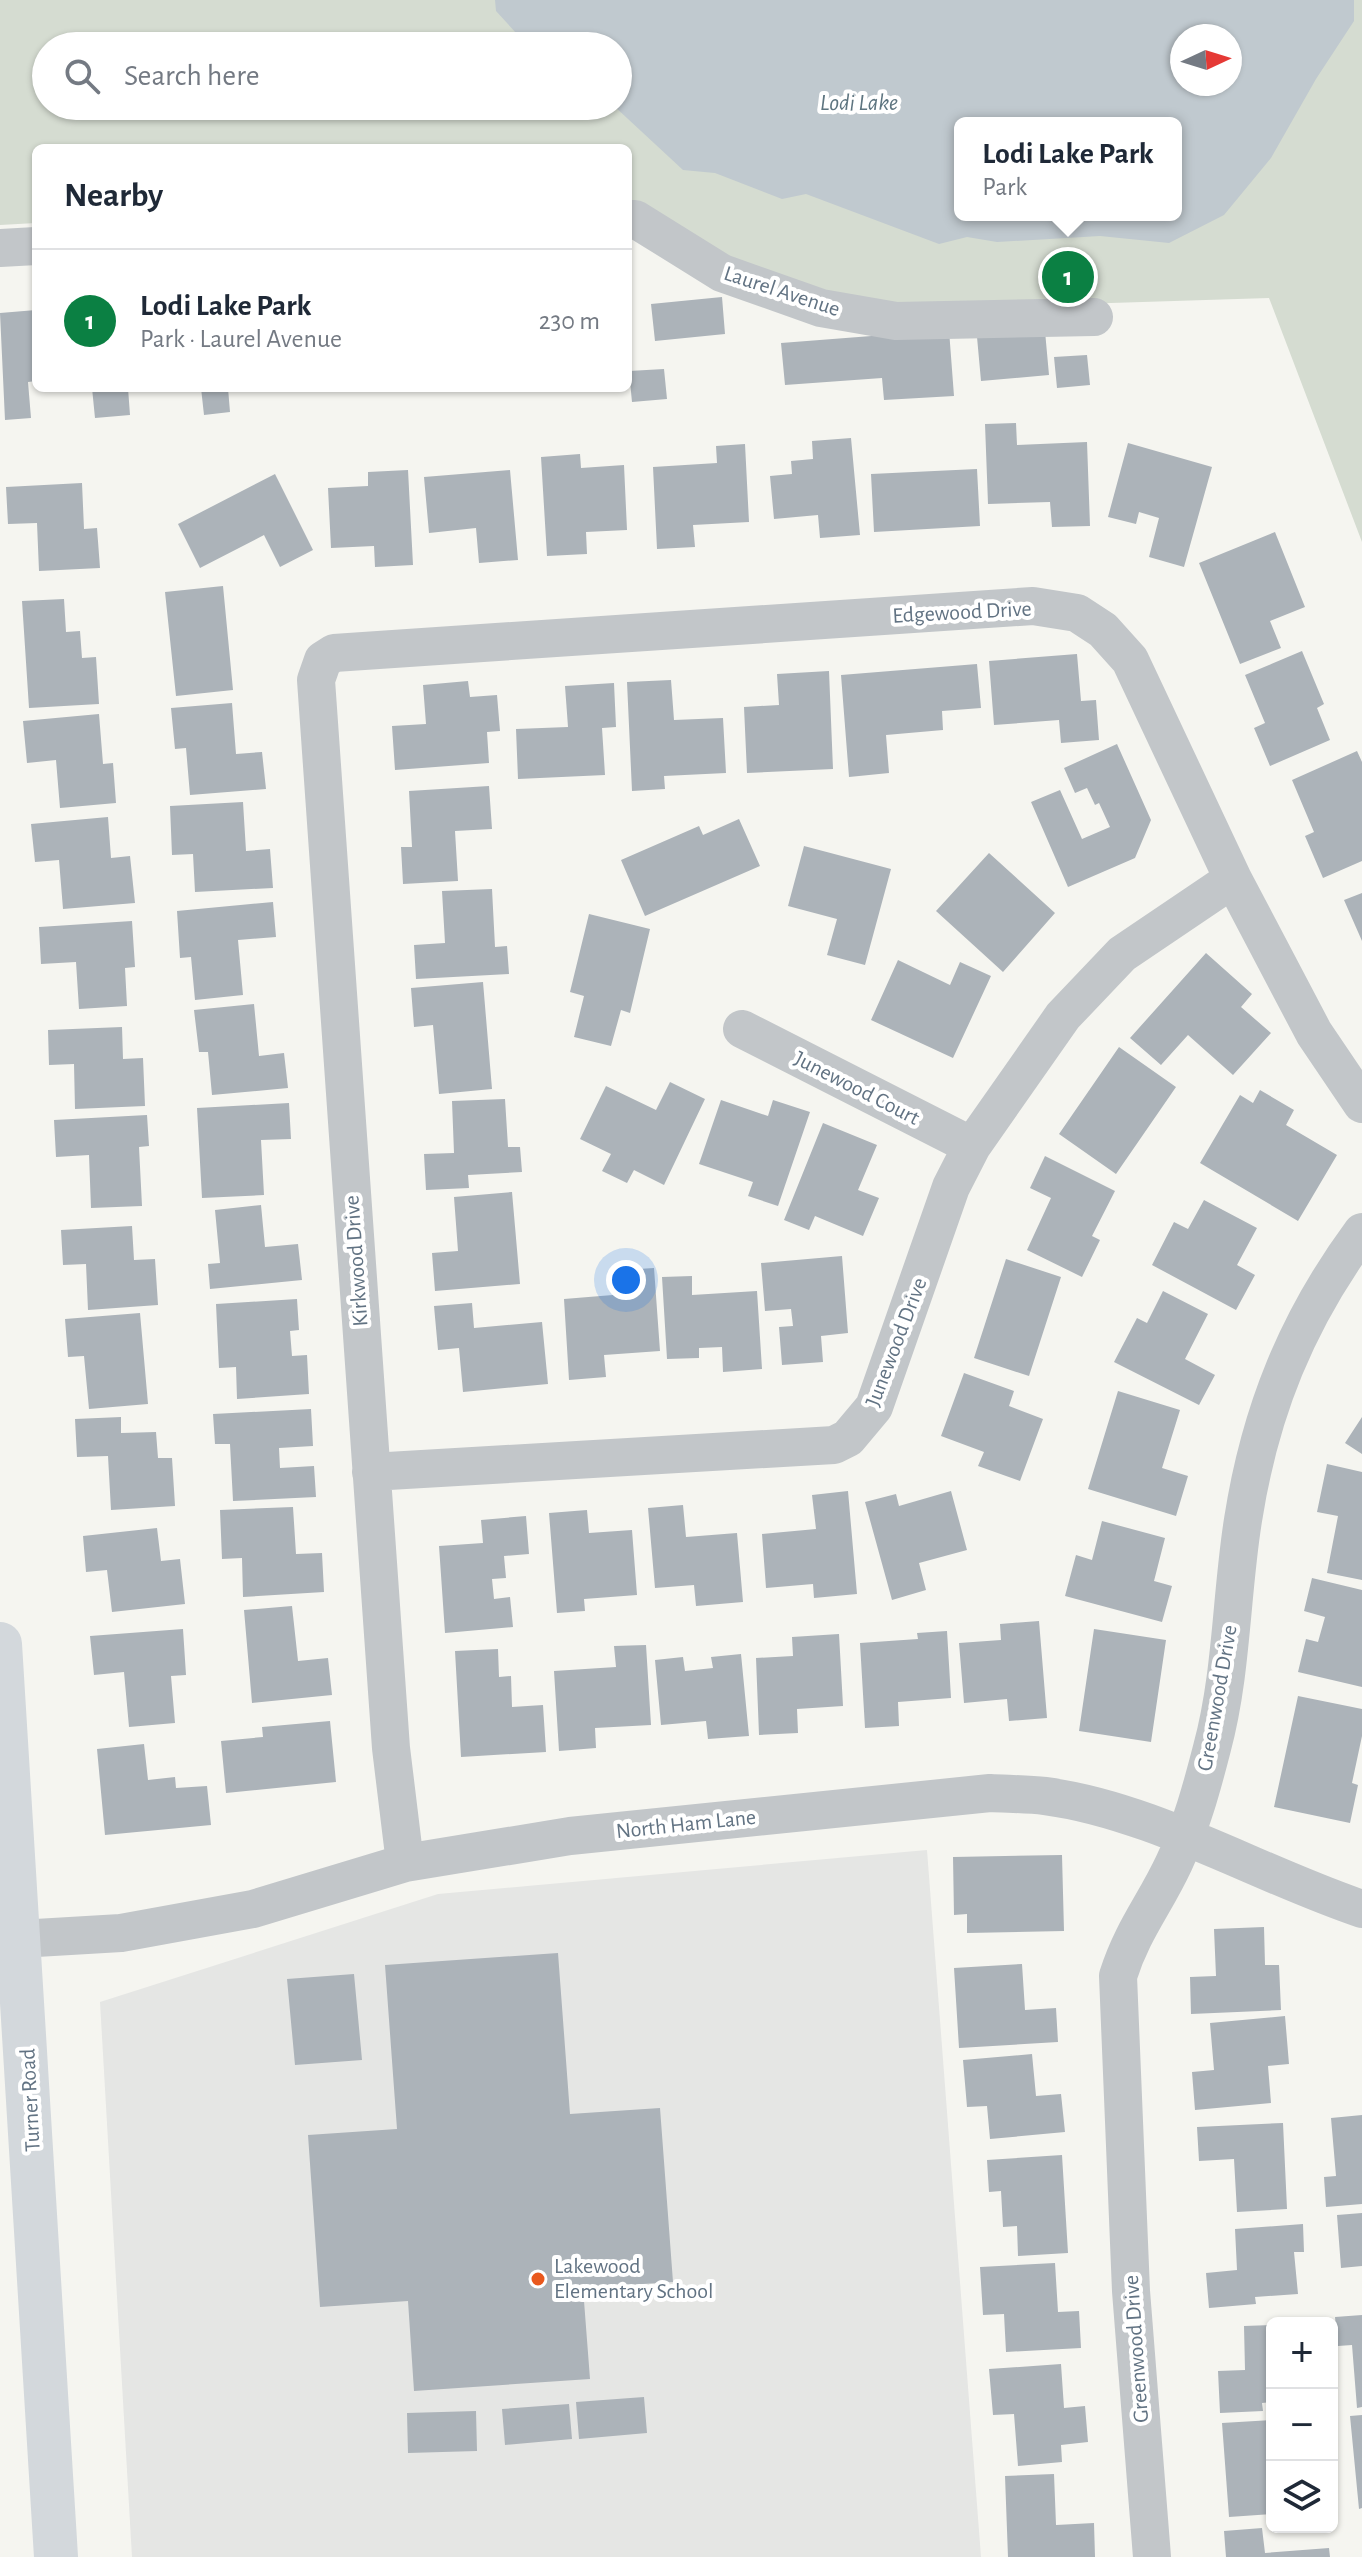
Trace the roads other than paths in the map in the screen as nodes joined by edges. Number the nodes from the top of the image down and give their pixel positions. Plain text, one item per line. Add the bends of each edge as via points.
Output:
1 (632, 219) edge
2 (32, 246) edge
3 (0, 248) edge
4 (1094, 317) dead end
5 (323, 660) joint
6 (1233, 879) junction
7 (742, 1029) dead end
8 (1362, 1104) edge
9 (972, 1146) junction
10 (1362, 1232) edge
11 (371, 1472) junction
12 (0, 1644) edge
13 (1186, 1837) junction
14 (405, 1863) junction
15 (1362, 1909) edge
16 (9, 1939) edge
17 (56, 2557) edge
18 (1152, 2557) edge

1 - 4 street, Laurel Avenue via 722,273 821,308 896,321
2 - 3 street
5 - 6 street, Edgewood Drive via 334,653 1033,606 1077,613 1103,630 1130,660
5 - 11 street, Kirkwood Drive via 316,680
6 - 8 street, Edgewood Drive via 1314,1033
6 - 9 street, Junewood Drive via 1122,954 1063,1016
7 - 9 street, Junewood Court
9 - 11 street, Junewood Drive via 951,1187 874,1407 848,1438 834,1445
10 - 13 street, Greenwood Drive via 1295,1338 1264,1418 1243,1520 1213,1744
11 - 14 street, Kirkwood Drive
12 - 16 main road, Turner Road
13 - 14 street, North Ham Lane via 1045,1796 990,1793 570,1836
13 - 15 street, North Ham Lane
13 - 18 street, Greenwood Drive via 1129,1940 1116,2003
14 - 16 street, North Ham Lane via 253,1909 121,1933
16 - 17 main road, Turner Road

